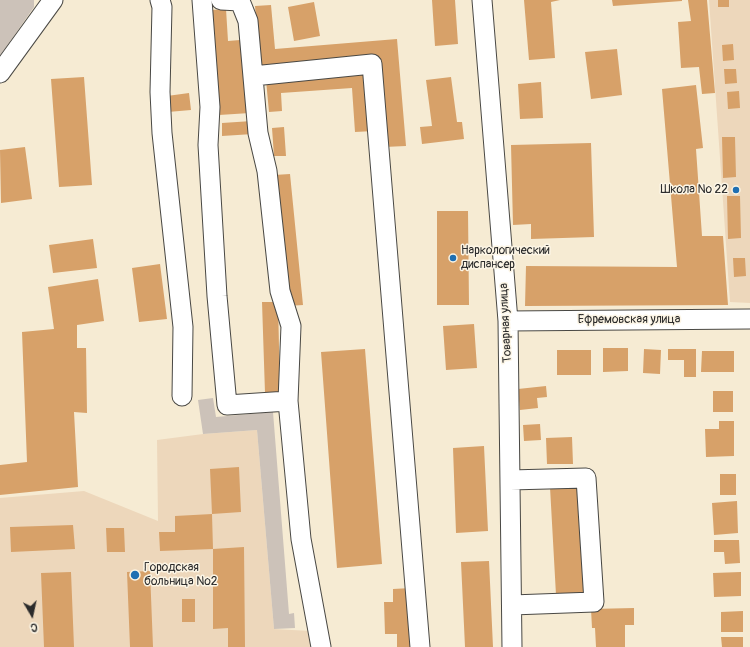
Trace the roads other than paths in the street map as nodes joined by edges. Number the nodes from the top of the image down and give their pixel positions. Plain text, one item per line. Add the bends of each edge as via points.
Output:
1 (52, 0) edge
2 (160, 0) edge
3 (202, 0) edge
4 (221, 0) edge
5 (482, 0) edge
6 (245, 1) edge
7 (0, 73) edge
8 (253, 76) junction
9 (750, 319) edge
10 (508, 321) junction
11 (182, 396) dead end
12 (288, 402) junction
13 (510, 480) junction
14 (512, 605) junction
15 (321, 647) edge
16 (420, 647) edge
17 (512, 647) edge

1 - 7 street
2 - 11 street via 162,133 183,327
3 - 12 street via 210,107 208,145 216,288 227,405
4 - 6 street
5 - 10 street, Товарная улица
6 - 8 street
8 - 12 street via 258,133 267,171 280,291 291,326
8 - 16 street via 372,64
9 - 10 street, Ефремовская улица
10 - 13 street, Товарная улица
12 - 15 street via 301,539
13 - 14 street, Товарная улица
13 - 14 street via 586,478 594,602
14 - 17 street, Товарная улица

